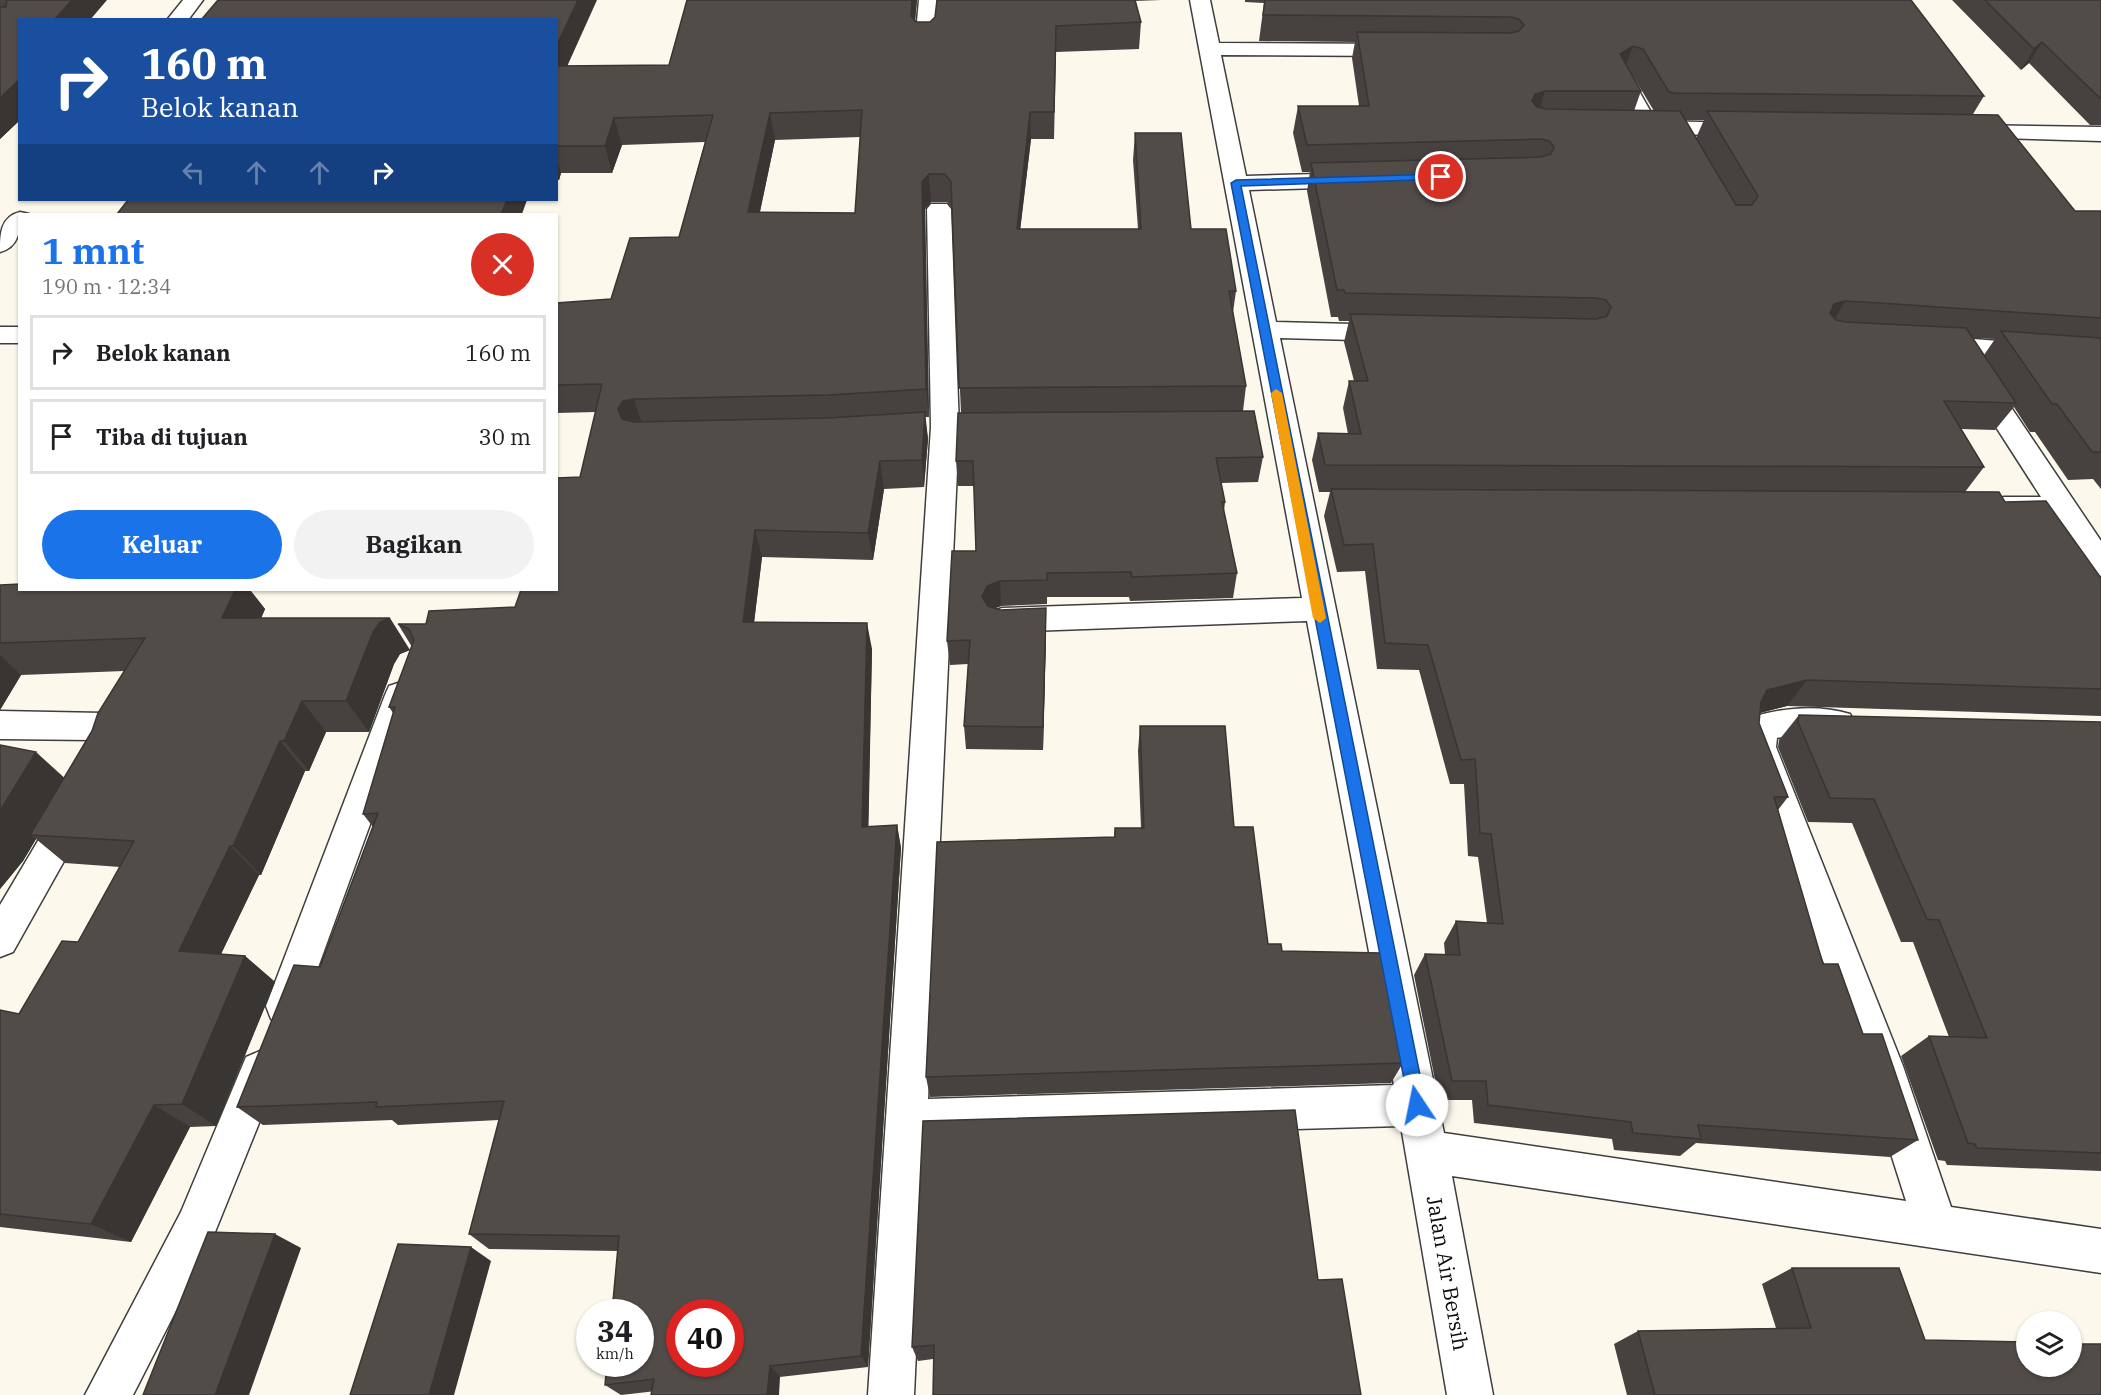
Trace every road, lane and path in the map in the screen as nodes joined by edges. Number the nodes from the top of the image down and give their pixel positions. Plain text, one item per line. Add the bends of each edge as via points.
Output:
1 (193, 0) edge
2 (930, 0) edge
3 (1200, 0) edge
4 (179, 18) edge
5 (925, 42) edge
6 (1210, 49) junction
7 (1422, 50) edge
8 (1624, 81) edge
9 (1629, 127) edge
10 (1652, 127) junction
11 (1771, 130) edge
12 (1948, 132) edge
13 (2101, 134) edge
14 (1378, 179) edge
15 (1236, 183) junction
16 (0, 209) edge
17 (939, 209) dead end
18 (26, 211) edge
19 (18, 221) edge
20 (0, 245) edge
21 (1264, 330) junction
22 (1419, 333) edge
23 (18, 334) edge
24 (0, 335) edge
25 (1910, 343) edge
26 (1956, 345) junction
27 (2101, 357) edge
28 (1979, 507) edge
29 (2063, 507) junction
30 (2101, 565) edge
31 (1318, 609) junction
32 (1001, 620) edge
33 (412, 665) edge
34 (0, 725) edge
35 (1866, 725) edge
36 (0, 940) edge
37 (1417, 1105) junction
38 (906, 1120) junction
39 (1427, 1151) junction
40 (1936, 1225) junction
41 (2101, 1251) edge
42 (108, 1395) edge
43 (891, 1395) edge
44 (1470, 1395) edge

1 - 4 street
2 - 5 street
3 - 6 street, Jalan Air Bersih
6 - 7 street
6 - 15 street, Jalan Air Bersih
8 - 10 street via 1646,123
9 - 10 street
10 - 11 street via 1682,139
12 - 13 street
14 - 15 street
15 - 21 street, Jalan Air Bersih
16 - 18 street
17 - 38 street via 945,428
19 - 20 street
21 - 22 street
21 - 31 street, Jalan Air Bersih via 1271,425 1310,504
23 - 24 street
25 - 26 street
26 - 27 street
26 - 29 street
28 - 29 street
29 - 30 street
31 - 32 street
31 - 37 street, Jalan Air Bersih
33 - 42 street via 336,877 201,1216
34 - 36 street via 103,727 112,735 109,750
35 - 40 street via 1787,722 1761,728 1759,747 1883,1066
37 - 38 street
37 - 39 street, Jalan Air Bersih
38 - 43 street
39 - 40 street
39 - 44 street, Jalan Air Bersih
40 - 41 street

